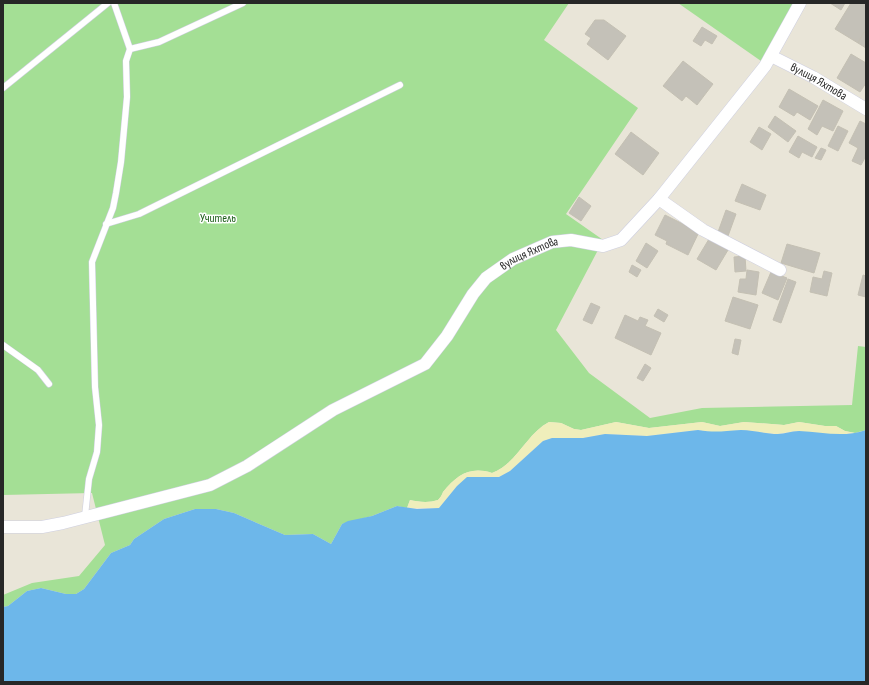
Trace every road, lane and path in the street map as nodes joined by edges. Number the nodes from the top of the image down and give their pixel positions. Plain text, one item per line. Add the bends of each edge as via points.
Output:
1 (108, 3) edge
2 (114, 3) edge
3 (243, 3) edge
4 (800, 3) edge
5 (130, 49) junction
6 (771, 56) junction
7 (400, 85) dead end
8 (3, 88) edge
9 (866, 109) edge
10 (659, 199) junction
11 (106, 224) junction
12 (780, 270) dead end
13 (3, 345) edge
14 (49, 384) dead end
15 (85, 516) junction
16 (3, 527) edge

1 - 8 lane
2 - 5 lane
3 - 5 lane via 159,42
4 - 6 street, вулиця Яхтова
5 - 11 lane via 126,61 127,97 121,162 114,208
6 - 9 street, вулиця Яхтова via 813,77
6 - 10 street, вулиця Яхтова
7 - 11 lane via 139,214
10 - 12 street via 703,230
10 - 15 street, вулиця Яхтова via 621,240 603,246 571,240 552,242 513,259 486,278 427,362 333,410 247,466 210,485
11 - 15 lane via 92,262 95,387 100,424
13 - 14 lane via 38,370
15 - 16 street via 42,527

